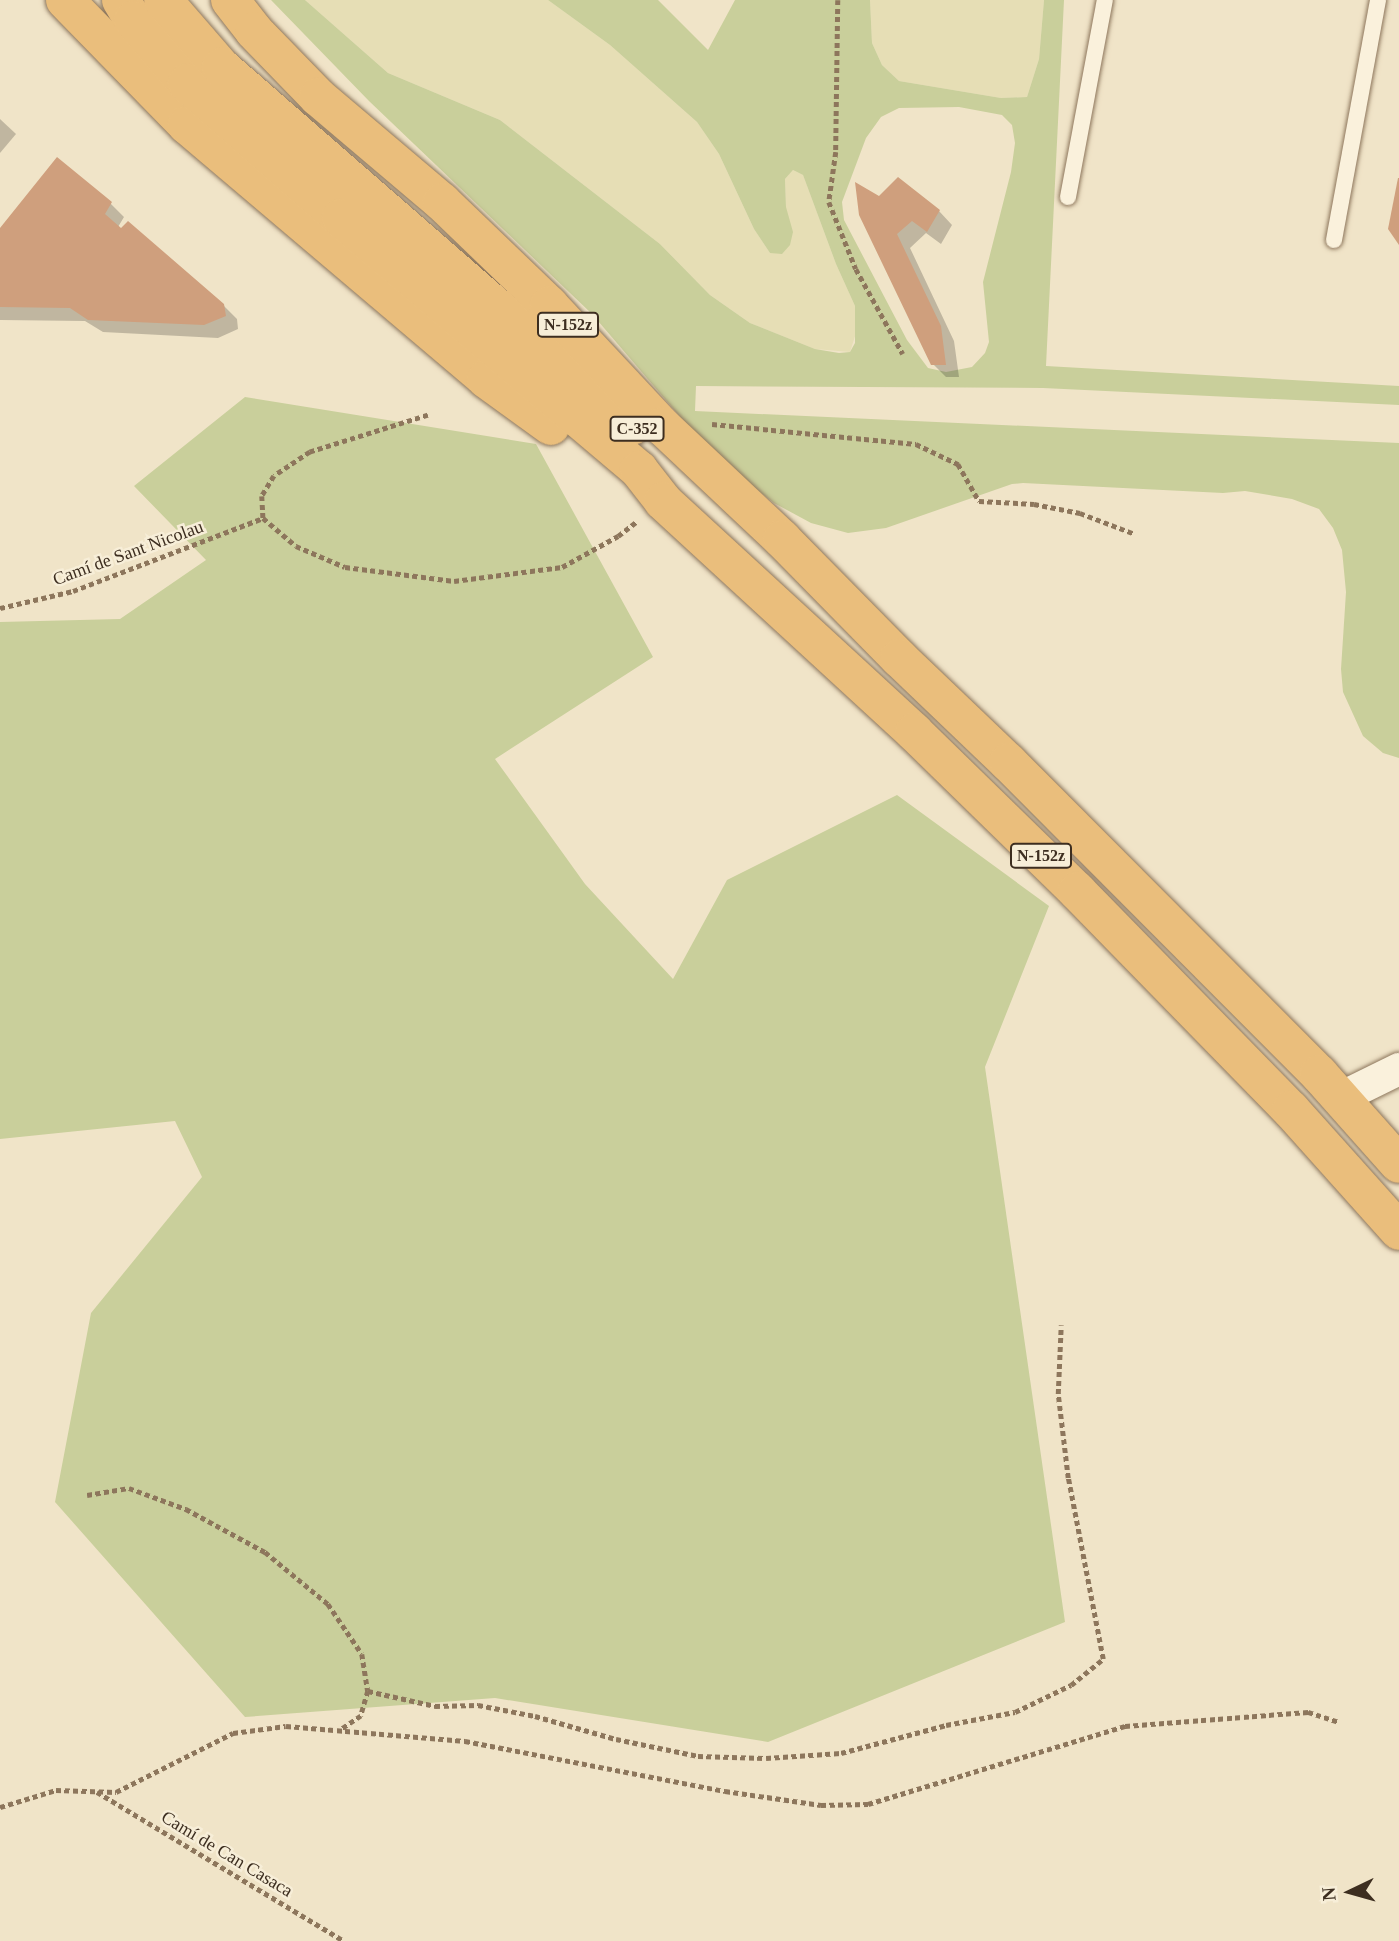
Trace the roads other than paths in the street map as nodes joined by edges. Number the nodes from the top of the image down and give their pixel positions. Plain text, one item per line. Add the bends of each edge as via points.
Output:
1 (65, 0) edge
2 (121, 0) edge
3 (163, 0) edge
4 (230, 0) edge
5 (1105, 0) edge
6 (1378, 0) edge
7 (1068, 197) dead end
8 (1335, 240) dead end
9 (663, 501) junction
10 (898, 659) junction
11 (1399, 1069) edge
12 (1340, 1098) junction
13 (1399, 1164) edge
14 (1399, 1231) edge

1 - 9 highway, N-152z via 187,125 475,370 626,485
2 - 9 highway, C-352 via 187,83 639,470
3 - 10 highway, C-352 via 221,67 660,450 776,558
4 - 10 highway, N-152z via 318,97 442,202 549,305 662,426 782,539
5 - 7 lane
6 - 8 lane
9 - 14 highway, N-152z via 914,732 1077,891 1291,1110
10 - 12 highway, N-152z via 1008,762
11 - 12 street
12 - 13 highway, N-152z

